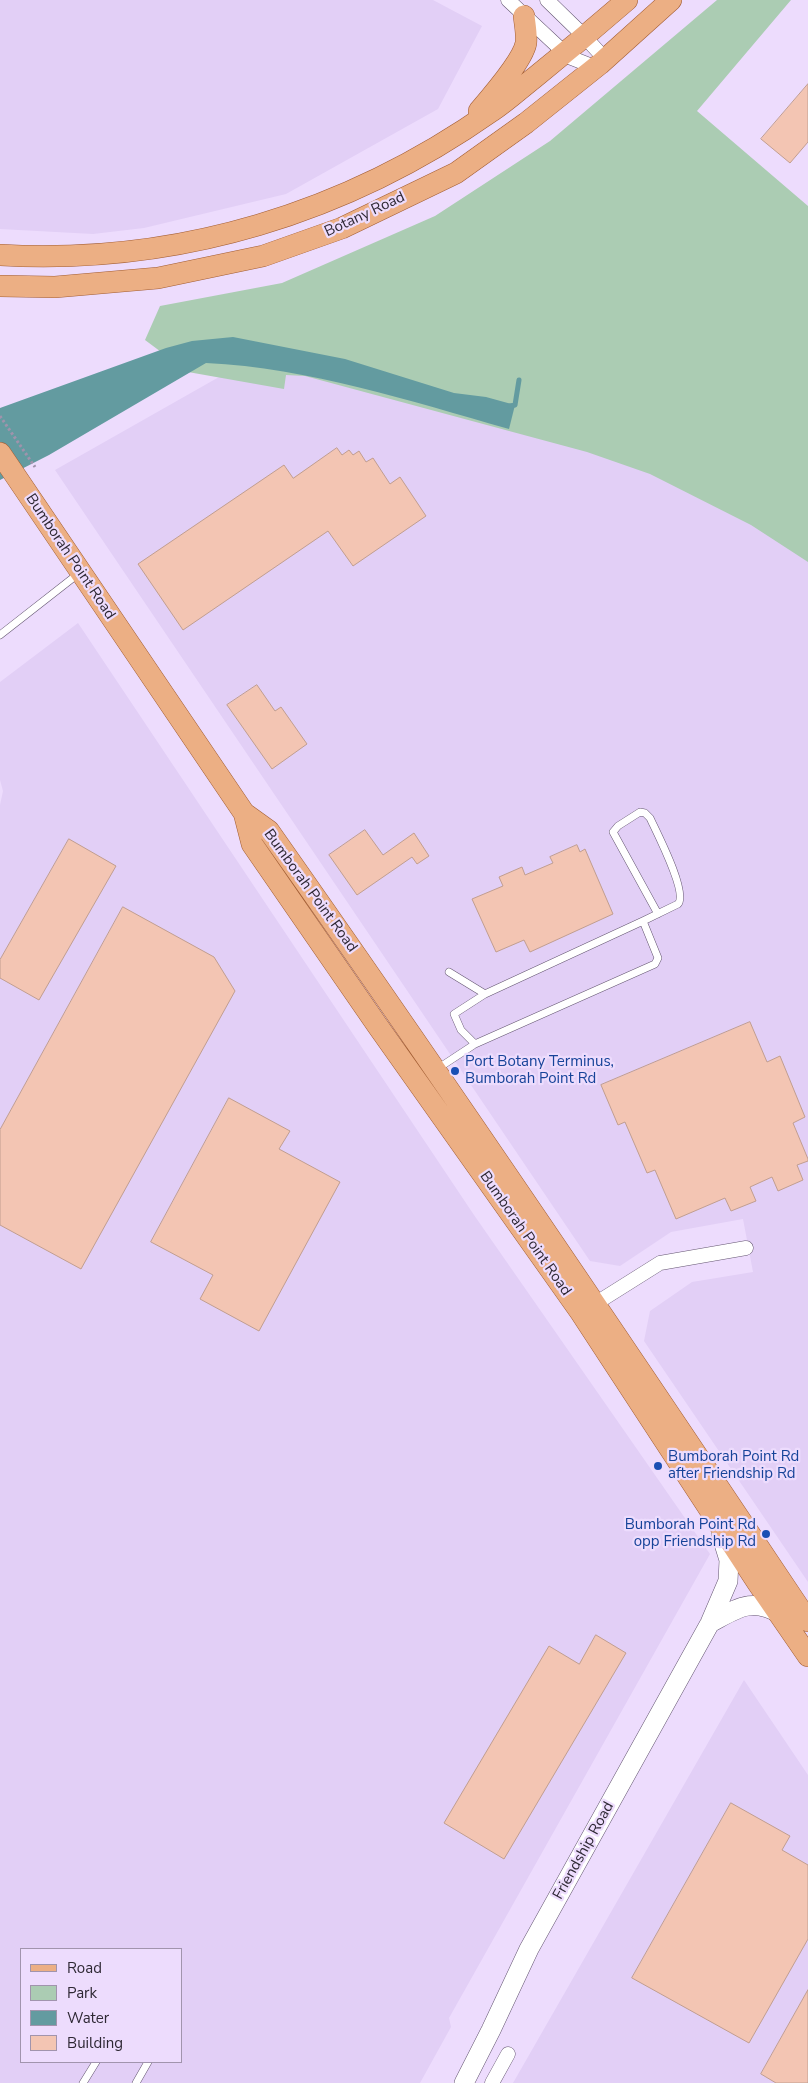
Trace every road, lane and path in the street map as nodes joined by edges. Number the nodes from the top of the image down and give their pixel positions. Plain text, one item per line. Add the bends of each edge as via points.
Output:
1 (508, 0) edge
2 (547, 0) edge
3 (627, 0) edge
4 (671, 0) edge
5 (524, 16) junction
6 (584, 36) junction
7 (565, 53) junction
8 (602, 61) junction
9 (457, 135) junction
10 (0, 255) edge
11 (3, 289) edge
12 (0, 416) edge
13 (0, 438) edge
14 (0, 453) edge
15 (35, 466) dead end
16 (15, 476) junction
17 (81, 573) junction
18 (0, 635) edge
19 (244, 812) junction
20 (658, 914) junction
21 (643, 921) junction
22 (449, 972) dead end
23 (485, 994) junction
24 (396, 1011) junction
25 (377, 1025) junction
26 (475, 1044) junction
27 (436, 1069) junction
28 (746, 1248) dead end
29 (589, 1308) junction
30 (716, 1521) junction
31 (779, 1613) junction
32 (808, 1621) edge
33 (710, 1623) junction
34 (808, 1630) edge
35 (808, 1656) edge
36 (508, 2054) dead end
37 (95, 2063) edge
38 (147, 2063) edge
39 (83, 2083) edge
40 (136, 2083) edge
41 (464, 2083) edge
42 (492, 2083) edge

1 - 5 street
2 - 6 street
3 - 6 main road, Botany Road
4 - 8 main road, Botany Road
5 - 7 street
5 - 9 main road via 526,44 520,57 492,96
6 - 7 main road, Botany Road
6 - 8 street
7 - 8 street via 592,66
7 - 9 main road, Botany Road
8 - 11 main road, Botany Road via 526,123 456,172 342,228 263,256 158,278 81,286
9 - 10 main road, Botany Road via 382,177 318,206 256,227 115,254
12 - 15 path
13 - 16 main road, Bumborah Point Road
14 - 16 main road, Bumborah Point Road
16 - 17 main road, Bumborah Point Road
17 - 18 lane
17 - 19 main road, Bumborah Point Road
19 - 24 main road, Bumborah Point Road via 269,831
19 - 25 main road, Bumborah Point Road via 252,844
20 - 20 lane via 613,832 640,812 650,818 682,896 678,904
20 - 21 lane
21 - 23 lane
21 - 26 lane via 658,958 655,964
22 - 23 lane
23 - 26 lane via 454,1014 461,1030
24 - 25 street
24 - 27 main road, Bumborah Point Road
25 - 29 main road, Bumborah Point Road
26 - 27 lane
27 - 29 main road, Bumborah Point Road
28 - 29 street via 660,1263
29 - 30 main road, Bumborah Point Road
29 - 32 main road, Bumborah Point Road
30 - 31 main road, Bumborah Point Road
30 - 33 street, Friendship Road via 729,1560 728,1581
31 - 33 street via 765,1606 745,1606
31 - 34 street
31 - 35 main road, Bumborah Point Road
33 - 41 street, Friendship Road via 529,1949
36 - 42 street
37 - 39 lane
38 - 40 lane

